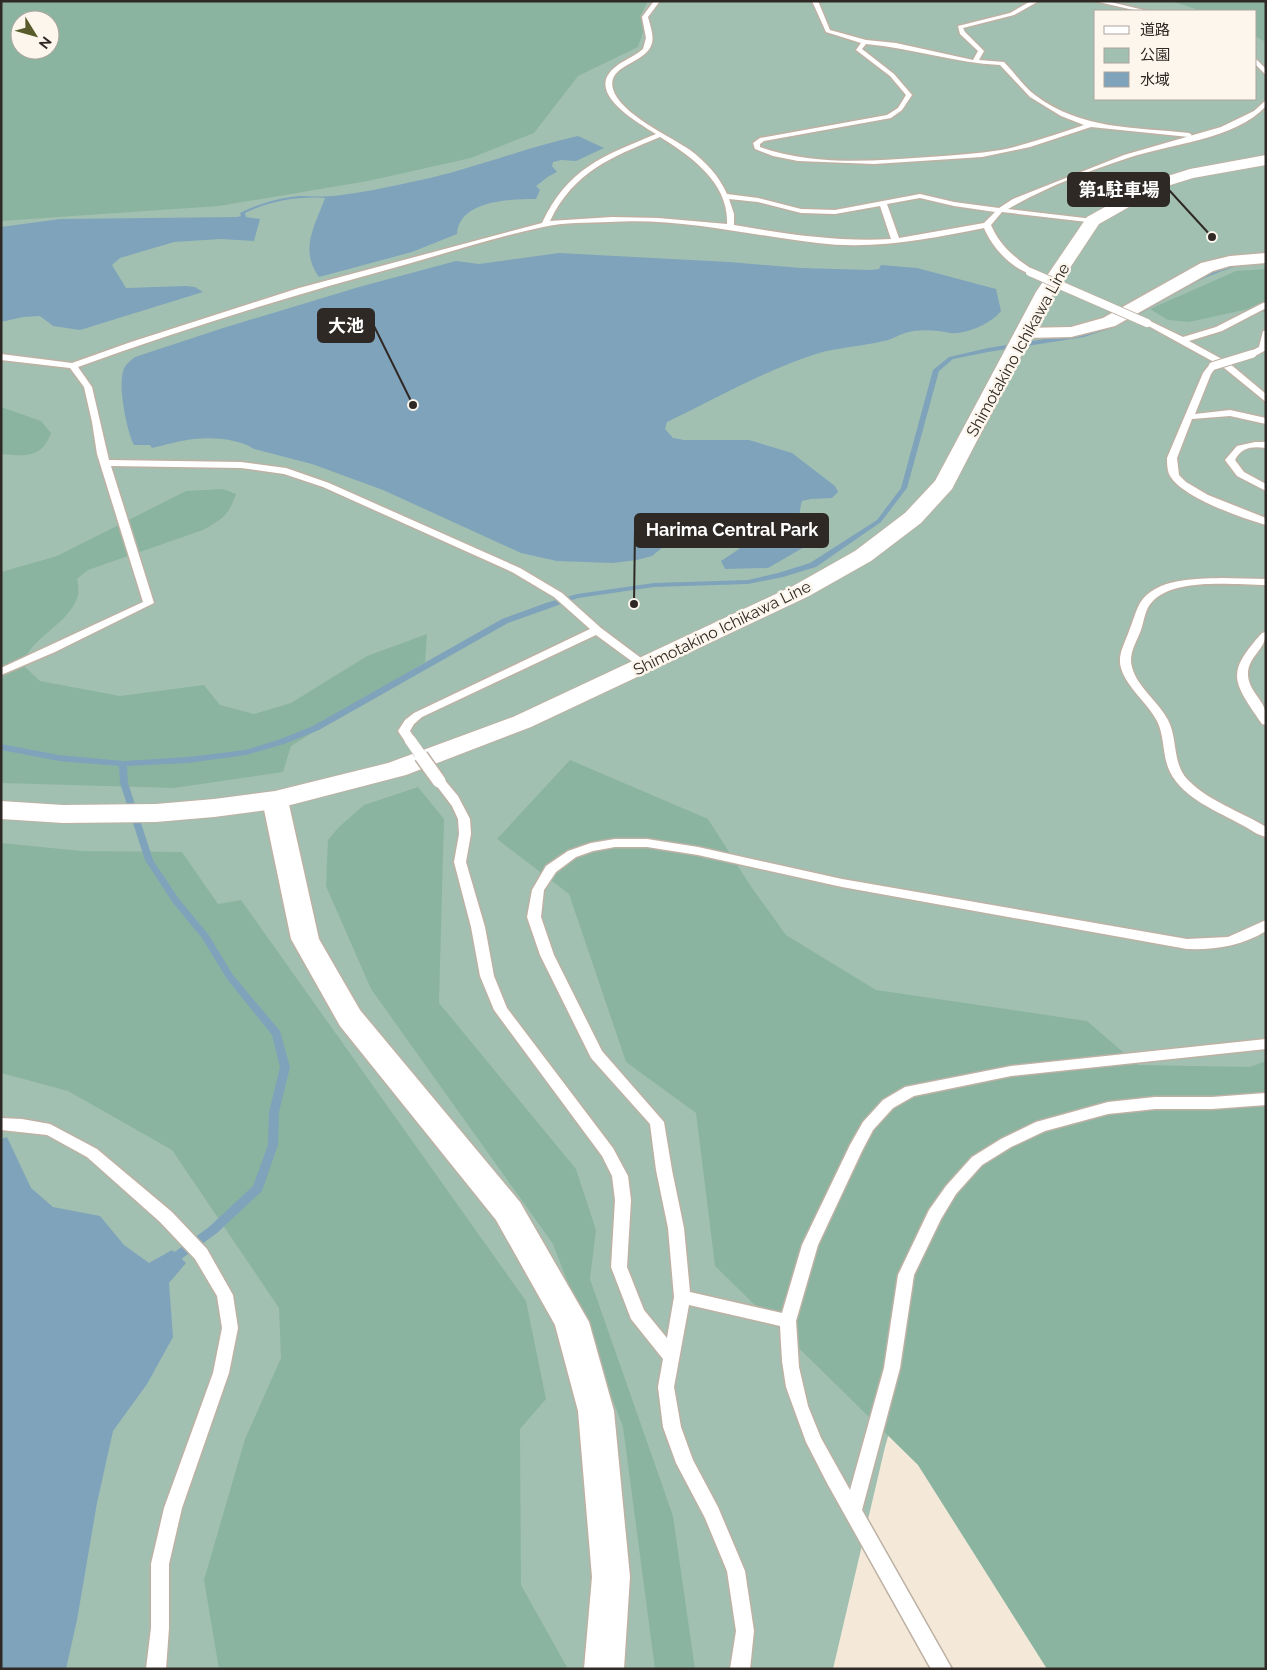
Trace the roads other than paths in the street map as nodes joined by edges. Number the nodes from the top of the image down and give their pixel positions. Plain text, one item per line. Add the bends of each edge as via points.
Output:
1 (657, 1) edge
2 (815, 1) edge
3 (1036, 1) edge
4 (1097, 1) edge
5 (1140, 10) edge
6 (865, 42) junction
7 (975, 62) junction
8 (1257, 62) edge
9 (1266, 73) edge
10 (1266, 102) edge
11 (1091, 125) junction
12 (659, 135) junction
13 (1199, 136) junction
14 (1266, 160) edge
15 (725, 196) junction
16 (883, 203) junction
17 (1000, 210) junction
18 (1093, 221) junction
19 (545, 224) junction
20 (987, 225) junction
21 (730, 227) junction
22 (896, 241) junction
23 (1266, 258) edge
24 (1266, 305) edge
25 (1024, 333) junction
26 (1266, 333) edge
27 (1182, 340) junction
28 (1252, 354) junction
29 (1266, 354) edge
30 (1, 357) edge
31 (73, 366) junction
32 (1266, 399) edge
33 (1190, 417) junction
34 (1266, 421) edge
35 (1263, 444) edge
36 (106, 463) junction
37 (1266, 488) edge
38 (1266, 522) edge
39 (1266, 582) edge
40 (597, 630) junction
41 (1266, 635) edge
42 (645, 666) junction
43 (1, 672) edge
44 (1266, 722) edge
45 (275, 800) junction
46 (1, 810) edge
47 (1266, 833) edge
48 (1266, 925) edge
49 (1266, 1044) edge
50 (1266, 1099) edge
51 (1, 1124) edge
52 (682, 1297) junction
53 (788, 1320) junction
54 (672, 1357) junction
55 (853, 1511) junction
56 (156, 1669) edge
57 (604, 1669) edge
58 (740, 1669) edge
59 (942, 1669) edge

1 - 12 lane via 645,17 649,43 645,51 616,70 608,82 617,101
2 - 6 lane via 828,31
3 - 7 lane via 1012,14 960,27 981,51
4 - 5 lane
6 - 7 lane via 896,45
6 - 11 lane via 858,49 902,83 909,95 900,109 889,117 762,139 756,143 757,148 799,159 857,162 925,160 989,154 1048,140
7 - 11 lane via 1002,63 1032,96 1063,115
8 - 9 lane
10 - 13 lane via 1235,125
11 - 13 lane
12 - 15 lane via 700,160 715,176
12 - 19 lane via 604,161 572,182 559,197
13 - 17 lane via 1125,156
14 - 18 main road, Shimotakino Ichikawa Line via 1190,174 1158,184
15 - 16 lane via 810,211 835,212
15 - 21 lane via 732,219
16 - 17 lane via 920,196
16 - 22 lane
17 - 18 lane
17 - 20 lane
18 - 25 main road, Shimotakino Ichikawa Line via 1045,292
19 - 21 lane via 630,219
19 - 31 lane via 302,290
20 - 22 lane
20 - 27 lane, bridge via 996,245 1030,272
21 - 22 lane via 819,241
23 - 25 street via 1230,261 1207,268 1109,322 1071,332
24 - 27 lane via 1219,329
25 - 42 main road, Shimotakino Ichikawa Line via 944,484 913,518 864,556 801,591
26 - 28 lane via 1263,348
27 - 32 lane via 1243,375
28 - 29 lane
28 - 33 lane, bridge via 1213,366 1207,372
30 - 31 lane
31 - 36 lane via 88,387
33 - 34 lane via 1230,413
33 - 38 lane via 1172,458 1175,476 1201,495
35 - 37 lane via 1238,449 1230,460 1242,476
36 - 40 lane via 241,464 305,477 516,570 558,595
36 - 43 lane via 149,603
39 - 47 lane via 1195,583 1163,589 1148,599 1142,609 1125,658 1126,668 1164,723 1171,764 1180,778 1191,789
40 - 42 lane
40 - 54 lane, bridge via 418,715 404,730 457,804 464,820 460,862 478,927 487,976 501,1010 608,1152 620,1176 619,1267 637,1314
41 - 44 lane via 1241,667 1242,679
42 - 45 main road, Shimotakino Ichikawa Line via 522,722 396,769
45 - 46 main road, Shimotakino Ichikawa Line via 156,813 63,814
45 - 57 street via 304,939 350,1018 508,1211 572,1322 596,1411 611,1577
48 - 52 lane via 1237,939 1216,944 1194,944 890,892 646,843 615,843 572,854 551,869 538,890 534,917 548,955 596,1054 657,1122 676,1228
49 - 53 lane via 1011,1071 910,1091 888,1104 868,1126 854,1149 810,1245
50 - 55 lane via 1108,1108 1041,1126 978,1161 935,1215 906,1275 892,1368
51 - 56 lane via 50,1130 92,1154 166,1217 201,1254 225,1295 230,1328 221,1373 173,1508 160,1564
52 - 53 lane
52 - 54 lane
53 - 55 lane via 791,1368 803,1413 819,1456
54 - 58 lane via 666,1387 672,1427 685,1463 712,1513 736,1571 745,1631
55 - 59 lane

